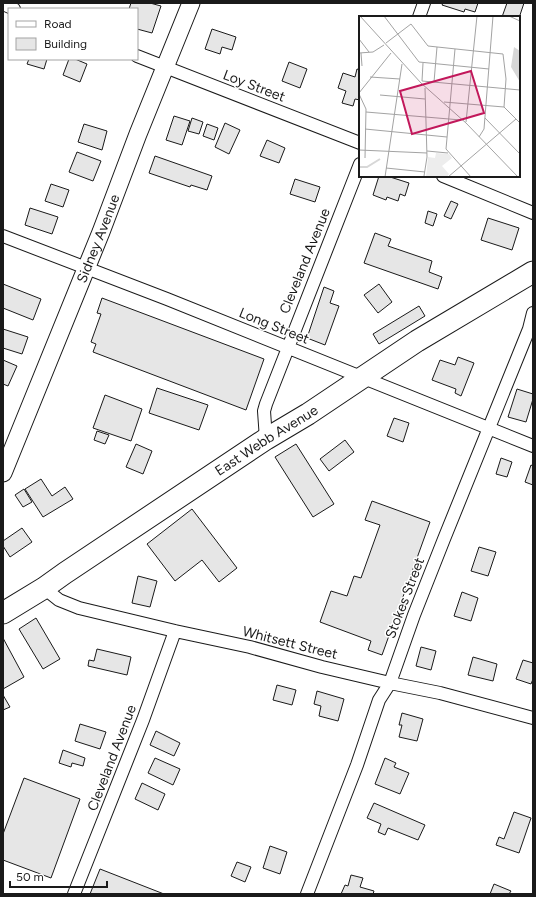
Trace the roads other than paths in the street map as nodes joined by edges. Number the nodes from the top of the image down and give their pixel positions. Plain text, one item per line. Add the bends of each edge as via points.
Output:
1 (191, 3) edge
2 (424, 3) edge
3 (419, 16) edge
4 (138, 56) edge
5 (166, 67) junction
6 (359, 143) edge
7 (359, 167) edge
8 (445, 177) edge
9 (533, 213) edge
10 (3, 236) edge
11 (86, 267) junction
12 (533, 272) edge
13 (533, 312) edge
14 (287, 347) junction
15 (362, 378) junction
16 (488, 428) junction
17 (266, 439) junction
18 (533, 446) edge
19 (3, 471) edge
20 (44, 588) junction
21 (3, 613) edge
22 (175, 631) junction
23 (390, 683) junction
24 (533, 718) edge
25 (74, 894) edge
26 (307, 894) edge

1 - 5 street, Sidney Avenue
2 - 3 street
4 - 5 street, Loy Street
5 - 6 street, Loy Street
5 - 11 street, Sidney Avenue
7 - 14 street, Cleveland Avenue
8 - 9 street
10 - 11 street, Long Street
11 - 14 street, Long Street
11 - 19 street, Sidney Avenue
12 - 15 highway, East Webb Avenue via 417,341
13 - 16 street, Stokes Street via 529,329
14 - 15 street, Long Street
14 - 17 street, Cleveland Avenue via 264,411
15 - 16 street, Long Street
15 - 17 highway, East Webb Avenue
16 - 18 street, Long Street
16 - 23 street, Stokes Street
17 - 20 highway, East Webb Avenue
20 - 21 highway, East Webb Avenue
20 - 22 street, Whitsett Street via 59,600 78,608
22 - 23 street, Whitsett Street via 250,647
22 - 25 street, Cleveland Avenue via 143,720
23 - 24 street, Whitsett Street via 440,693
23 - 26 street, Stokes Street via 379,700

